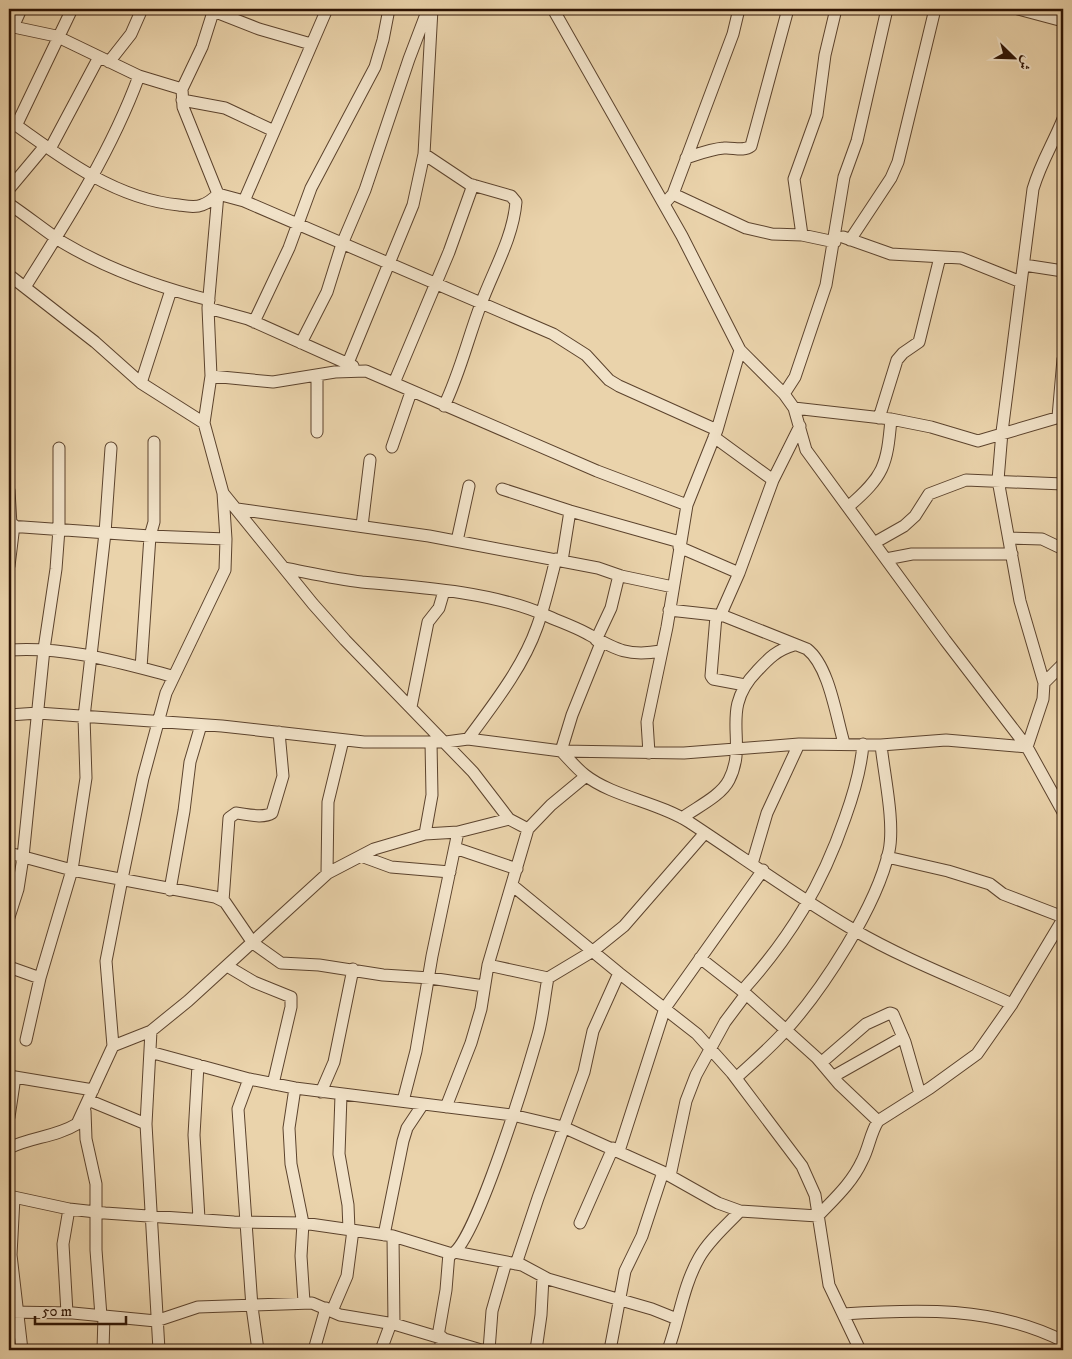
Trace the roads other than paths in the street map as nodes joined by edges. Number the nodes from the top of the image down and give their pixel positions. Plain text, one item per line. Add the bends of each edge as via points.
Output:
1 (21, 9) edge
2 (72, 9) edge
3 (142, 9) edge
4 (327, 9) edge
5 (389, 9) edge
6 (430, 9) edge
7 (553, 9) edge
8 (739, 9) edge
9 (788, 9) edge
10 (836, 9) edge
11 (887, 9) edge
12 (935, 9) edge
13 (1018, 9) edge
14 (214, 10) edge
15 (1063, 21) edge
16 (11, 26) edge
17 (59, 37) junction
18 (311, 44) junction
19 (104, 60) junction
20 (139, 76) junction
21 (182, 95) junction
22 (1063, 119) edge
23 (13, 123) edge
24 (274, 130) junction
25 (1060, 138) edge
26 (48, 148) junction
27 (424, 154) junction
28 (686, 158) junction
29 (92, 175) junction
30 (472, 185) junction
31 (9, 189) edge
32 (218, 194) junction
33 (673, 194) junction
34 (244, 201) junction
35 (9, 204) edge
36 (664, 204) junction
37 (296, 224) junction
38 (802, 235) junction
39 (56, 237) junction
40 (835, 238) junction
41 (850, 240) junction
42 (342, 244) junction
43 (940, 257) junction
44 (388, 263) junction
45 (1024, 265) junction
46 (1063, 271) edge
47 (9, 274) edge
48 (1021, 282) junction
49 (436, 283) junction
50 (24, 287) junction
51 (171, 290) junction
52 (481, 303) junction
53 (209, 304) junction
54 (254, 322) junction
55 (301, 343) junction
56 (740, 350) junction
57 (1063, 359) edge
58 (348, 363) junction
59 (366, 371) junction
60 (211, 376) junction
61 (317, 376) junction
62 (141, 382) junction
63 (394, 383) junction
64 (410, 392) junction
65 (784, 394) junction
66 (444, 406) junction
67 (794, 408) junction
68 (1061, 417) edge
69 (878, 418) junction
70 (891, 419) junction
71 (204, 423) junction
72 (800, 426) junction
73 (317, 432) dead end
74 (1002, 432) junction
75 (716, 434) junction
76 (154, 442) dead end
77 (392, 447) dead end
78 (59, 448) dead end
79 (111, 448) dead end
80 (370, 460) dead end
81 (773, 480) junction
82 (998, 480) junction
83 (1063, 484) edge
84 (469, 486) dead end
85 (502, 489) dead end
86 (9, 490) edge
87 (223, 493) junction
88 (687, 505) junction
89 (848, 508) junction
90 (237, 509) junction
91 (570, 512) junction
92 (11, 525) edge
93 (362, 526) junction
94 (59, 529) junction
95 (105, 533) junction
96 (150, 536) junction
97 (226, 538) junction
98 (1009, 538) junction
99 (456, 541) junction
100 (874, 543) junction
101 (679, 544) junction
102 (1063, 549) edge
103 (1012, 554) junction
104 (886, 559) junction
105 (559, 560) junction
106 (9, 566) edge
107 (284, 568) junction
108 (739, 573) junction
109 (619, 575) junction
110 (673, 587) junction
111 (444, 591) junction
112 (669, 610) junction
113 (542, 614) junction
114 (718, 616) junction
115 (598, 641) junction
116 (794, 645) junction
117 (44, 649) junction
118 (9, 650) edge
119 (661, 651) junction
120 (93, 656) junction
121 (1063, 664) edge
122 (141, 668) junction
123 (172, 676) junction
124 (1044, 683) junction
125 (745, 685) junction
126 (411, 707) junction
127 (38, 713) junction
128 (9, 715) edge
129 (84, 716) junction
130 (157, 723) junction
131 (202, 725) junction
132 (279, 732) junction
133 (468, 739) junction
134 (343, 740) junction
135 (431, 742) junction
136 (446, 742) junction
137 (844, 743) junction
138 (798, 744) junction
139 (863, 744) junction
140 (881, 745) junction
141 (1027, 747) junction
142 (735, 750) junction
143 (560, 751) junction
144 (648, 754) junction
145 (586, 776) junction
146 (1063, 812) edge
147 (682, 818) junction
148 (509, 819) junction
149 (528, 829) junction
150 (458, 832) junction
151 (425, 834) junction
152 (704, 834) junction
153 (455, 848) junction
154 (9, 852) edge
155 (361, 856) junction
156 (23, 857) junction
157 (887, 857) junction
158 (752, 864) junction
159 (517, 869) junction
160 (72, 870) junction
161 (763, 870) junction
162 (450, 872) junction
163 (327, 873) junction
164 (122, 879) junction
165 (512, 886) junction
166 (170, 890) junction
167 (223, 901) junction
168 (809, 903) junction
169 (9, 917) edge
170 (1063, 918) edge
171 (855, 931) junction
172 (253, 943) junction
173 (593, 951) junction
174 (700, 958) junction
175 (488, 965) junction
176 (227, 966) junction
177 (9, 967) edge
178 (353, 969) junction
179 (619, 974) junction
180 (40, 978) junction
181 (430, 978) junction
182 (548, 978) junction
183 (484, 986) junction
184 (744, 992) junction
185 (1012, 1004) junction
186 (664, 1008) junction
187 (151, 1031) junction
188 (785, 1031) junction
189 (903, 1037) junction
190 (26, 1040) dead end
191 (113, 1046) junction
192 (709, 1048) junction
193 (150, 1052) junction
194 (822, 1062) junction
195 (198, 1065) junction
196 (12, 1076) edge
197 (834, 1076) junction
198 (736, 1078) junction
199 (249, 1079) junction
200 (273, 1084) junction
201 (295, 1088) junction
202 (321, 1092) junction
203 (920, 1094) junction
204 (341, 1095) junction
205 (88, 1100) junction
206 (403, 1101) junction
207 (423, 1104) junction
208 (446, 1108) junction
209 (512, 1115) junction
210 (9, 1117) edge
211 (878, 1121) junction
212 (146, 1124) junction
213 (563, 1127) junction
214 (9, 1148) edge
215 (616, 1150) junction
216 (667, 1174) junction
217 (11, 1197) edge
218 (69, 1209) junction
219 (740, 1211) junction
220 (95, 1212) junction
221 (153, 1215) junction
222 (818, 1216) junction
223 (199, 1219) junction
224 (248, 1222) junction
225 (580, 1222) dead end
226 (303, 1224) junction
227 (351, 1230) junction
228 (389, 1235) junction
229 (452, 1253) junction
230 (511, 1263) junction
231 (543, 1276) junction
232 (620, 1301) junction
233 (304, 1302) junction
234 (252, 1307) junction
235 (329, 1309) junction
236 (14, 1311) edge
237 (67, 1313) junction
238 (843, 1314) junction
239 (102, 1316) junction
240 (677, 1319) junction
241 (156, 1321) junction
242 (392, 1324) junction
243 (440, 1336) junction
244 (1063, 1341) edge
245 (22, 1350) edge
246 (103, 1350) edge
247 (159, 1350) edge
248 (258, 1350) edge
249 (303, 1350) edge
250 (315, 1350) edge
251 (381, 1350) edge
252 (440, 1350) edge
253 (489, 1350) edge
254 (536, 1350) edge
255 (610, 1350) edge
256 (668, 1350) edge
257 (860, 1350) edge

1 - 16 street
2 - 17 street
3 - 19 street via 130,34
4 - 18 street
5 - 37 street via 375,67 322,166
6 - 27 street
6 - 42 street via 409,58 365,190
7 - 36 street
8 - 28 street via 733,34
9 - 28 street via 751,146 712,150
10 - 38 street via 825,55 817,115 794,179
11 - 40 street via 857,141 844,177
12 - 41 street via 898,162
13 - 15 street
14 - 18 street via 259,29
14 - 21 street
16 - 17 street
17 - 19 street
17 - 23 street
18 - 24 street
19 - 20 street
19 - 26 street
20 - 21 street
20 - 29 street via 112,142
21 - 24 street via 225,108
21 - 32 street
22 - 25 street
23 - 26 street
24 - 34 street
25 - 45 street via 1045,155 1033,189
26 - 29 street
26 - 31 street
27 - 30 street
27 - 44 street via 414,205
28 - 33 street
29 - 32 street via 139,198 160,203 202,205
29 - 39 street
30 - 49 street
30 - 52 street via 511,196 516,202 501,256
32 - 34 street
32 - 53 street
33 - 36 street
33 - 38 street via 746,228 772,234
34 - 37 street
35 - 39 street
36 - 56 street
37 - 42 street
37 - 54 street via 289,248
38 - 40 street
39 - 50 street
39 - 51 street via 127,273
40 - 41 street
40 - 65 street via 826,285 795,377
41 - 43 street via 891,254
42 - 44 street
42 - 55 street via 327,292
43 - 48 street via 968,260
43 - 69 street via 919,342 897,360
44 - 49 street
44 - 58 street
45 - 46 street
45 - 48 street
47 - 50 street
48 - 74 street
49 - 52 street
49 - 63 street
50 - 62 street
51 - 53 street
51 - 62 street
52 - 66 street via 468,347
52 - 75 street via 570,343 609,380
53 - 54 street
53 - 60 street
54 - 55 street
55 - 58 street
56 - 65 street
56 - 75 street
57 - 68 street
58 - 59 street
59 - 61 street via 341,371
59 - 63 street
60 - 61 street via 273,382
60 - 71 street
61 - 73 street
62 - 71 street
63 - 64 street
64 - 66 street
64 - 77 street
65 - 67 street
66 - 88 street
67 - 69 street
67 - 72 street
68 - 74 street
69 - 70 street
70 - 74 street via 978,441
70 - 89 street via 884,467 868,490
71 - 87 street
72 - 81 street
72 - 89 street via 806,450
74 - 82 street
75 - 81 street
75 - 88 street
76 - 96 street via 154,522
78 - 94 street
79 - 95 street
80 - 93 street
81 - 108 street
82 - 83 street
82 - 98 street
82 - 100 street via 971,478 929,494 904,526
84 - 99 street
85 - 91 street
86 - 92 street
87 - 90 street
87 - 97 street
88 - 101 street
89 - 100 street
90 - 93 street
90 - 107 street
91 - 101 street
91 - 105 street
92 - 94 street
92 - 106 street
93 - 99 street
94 - 95 street
94 - 117 street via 54,591
95 - 96 street
95 - 120 street
96 - 97 street
96 - 122 street
97 - 123 street via 225,570
98 - 102 street via 1042,540
98 - 103 street
99 - 105 street
100 - 104 street
101 - 108 street
101 - 110 street
103 - 104 street via 912,554
103 - 124 street via 1020,602
104 - 141 street
105 - 109 street
105 - 113 street
107 - 111 street
107 - 126 street via 345,640
108 - 114 street
109 - 110 street
109 - 115 street
110 - 112 street
111 - 113 street
111 - 126 street via 439,608 428,622
112 - 114 street
112 - 119 street
113 - 115 street
113 - 133 street via 516,669
114 - 116 street via 729,617
114 - 125 street via 711,676
115 - 119 street via 624,652
115 - 143 street
116 - 125 street via 778,650
116 - 137 street via 815,655 822,667
117 - 118 street
117 - 120 street
117 - 127 street
119 - 144 street via 647,722
120 - 122 street
120 - 129 street
121 - 124 street
122 - 123 street
123 - 130 street
124 - 141 street via 1043,699
125 - 142 street via 735,709
126 - 136 street
127 - 128 street
127 - 129 street
127 - 156 street
129 - 130 street
129 - 160 street via 87,772
130 - 131 street
130 - 164 street
131 - 132 street
131 - 166 street via 190,762
132 - 134 street
132 - 167 street via 283,776 272,813 269,816 236,813 229,818
133 - 136 street
133 - 143 street
134 - 135 street
134 - 163 street via 328,802
135 - 136 street
135 - 151 street via 432,795
136 - 148 street
137 - 138 street
137 - 139 street
138 - 142 street
138 - 158 street via 767,813
139 - 140 street
139 - 168 street via 862,765 850,803 832,854
140 - 141 street via 946,740
140 - 157 street via 890,834
141 - 146 street
142 - 144 street
142 - 147 street via 733,772 723,789
143 - 144 street
143 - 145 street
145 - 147 street
145 - 149 street via 550,805
147 - 152 street
148 - 149 street
148 - 150 street
149 - 159 street
150 - 151 street
150 - 153 street
151 - 155 street
152 - 158 street
152 - 173 street via 624,926
153 - 159 street
153 - 162 street
154 - 156 street
155 - 162 street via 391,867
155 - 163 street
156 - 160 street
156 - 169 street
157 - 170 street via 990,884 1003,894
157 - 171 street via 868,908
158 - 161 street
159 - 165 street
160 - 164 street
160 - 180 street
161 - 168 street
161 - 174 street
162 - 181 street
163 - 172 street
164 - 166 street
164 - 191 street via 106,961
165 - 173 street
165 - 175 street
166 - 167 street
167 - 172 street
168 - 171 street
168 - 184 street
170 - 185 street
171 - 185 street via 927,968
171 - 188 street via 824,981
172 - 176 street
172 - 178 street via 286,964
173 - 179 street
173 - 182 street
174 - 184 street
174 - 186 street
175 - 182 street
175 - 183 street
176 - 187 street
176 - 200 street via 254,982 291,997
177 - 180 street
178 - 181 street
178 - 202 street via 334,1062
179 - 186 street
179 - 213 street via 593,1031 584,1072
180 - 190 street
181 - 183 street
181 - 206 street
182 - 209 street via 538,1036
183 - 208 street via 471,1043
184 - 188 street
184 - 192 street
185 - 203 street via 977,1054
186 - 192 street
186 - 215 street
187 - 191 street
187 - 193 street
188 - 194 street
188 - 198 street
189 - 194 street via 893,1014 887,1013 866,1024
189 - 197 street
189 - 203 street
191 - 205 street
192 - 198 street
192 - 216 street via 686,1101
193 - 195 street
193 - 212 street
194 - 197 street
195 - 199 street
195 - 223 street via 194,1134
196 - 205 street
196 - 210 street
197 - 211 street
198 - 222 street via 802,1166 815,1196
199 - 200 street
199 - 224 street via 238,1109
200 - 201 street
201 - 202 street
201 - 226 street via 289,1128 291,1164
202 - 204 street
203 - 211 street
204 - 206 street
204 - 227 street via 339,1154
205 - 212 street
205 - 214 street via 77,1124 65,1132 28,1139
205 - 220 street via 86,1139 96,1184
206 - 207 street
207 - 208 street
207 - 228 street via 407,1128 403,1141
208 - 209 street
209 - 213 street
209 - 229 street via 470,1231
211 - 222 street via 853,1178
212 - 221 street
213 - 215 street
213 - 230 street
215 - 216 street
215 - 225 street
216 - 219 street via 718,1203
216 - 232 street via 626,1270
217 - 218 street
217 - 236 street
218 - 220 street
218 - 237 street via 63,1244
219 - 222 street
219 - 240 street via 698,1258
220 - 221 street
220 - 239 street
221 - 223 street
221 - 241 street
222 - 238 street via 828,1285
223 - 224 street
224 - 226 street
224 - 234 street
226 - 227 street
226 - 233 street
227 - 228 street
227 - 235 street via 347,1276
228 - 229 street
228 - 242 street
229 - 230 street
229 - 243 street
230 - 231 street
230 - 253 street via 492,1311
231 - 232 street
231 - 254 street
232 - 240 street
232 - 255 street
233 - 234 street
233 - 235 street
234 - 241 street via 198,1308
234 - 248 street
235 - 242 street via 355,1319
235 - 250 street
236 - 237 street
236 - 245 street
237 - 239 street
238 - 244 street via 916,1309 961,1312 1016,1323
238 - 257 street
239 - 241 street
239 - 246 street
240 - 256 street
241 - 247 street
242 - 243 street
242 - 251 street
243 - 252 street
243 - 253 street
249 - 250 street

